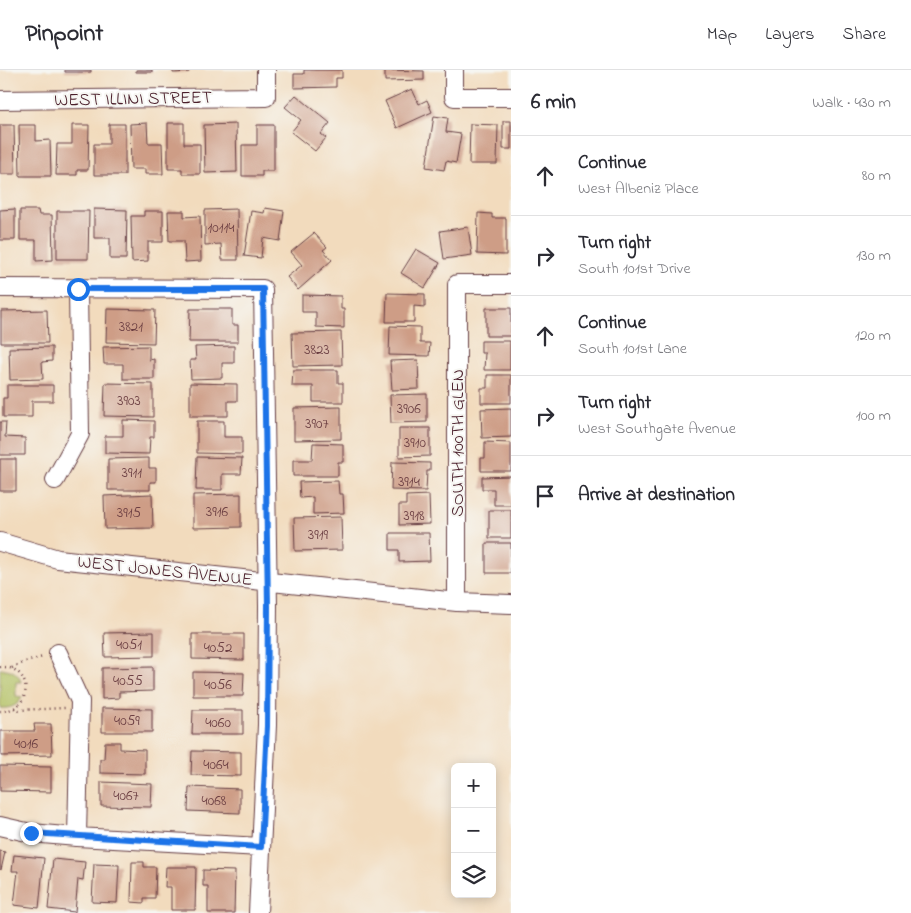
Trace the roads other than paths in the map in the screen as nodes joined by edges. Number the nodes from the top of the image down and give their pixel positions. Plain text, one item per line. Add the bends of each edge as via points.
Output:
1 (266, 70) edge
2 (454, 70) edge
3 (511, 97) edge
4 (0, 100) edge
5 (511, 284) edge
6 (0, 288) edge
7 (78, 289) junction
8 (56, 480) dead end
9 (0, 542) edge
10 (268, 581) junction
11 (457, 602) junction
12 (511, 604) edge
13 (58, 653) road end
14 (0, 826) edge
15 (77, 837) junction
16 (261, 847) junction
17 (258, 913) edge

1 - 4 street, WEST ILLINI STREET via 266,97
2 - 3 street via 454,97
5 - 11 street, SOUTH 100TH GLEN via 457,284
6 - 7 street
7 - 8 street via 80,434
7 - 10 street via 263,289
9 - 10 street, WEST JONES AVENUE via 58,559
10 - 11 street, WEST JONES AVENUE
10 - 16 street via 267,726
11 - 12 street, WEST JONES AVENUE
13 - 15 street via 80,701
14 - 15 street via 31,833
15 - 16 street
16 - 17 street

